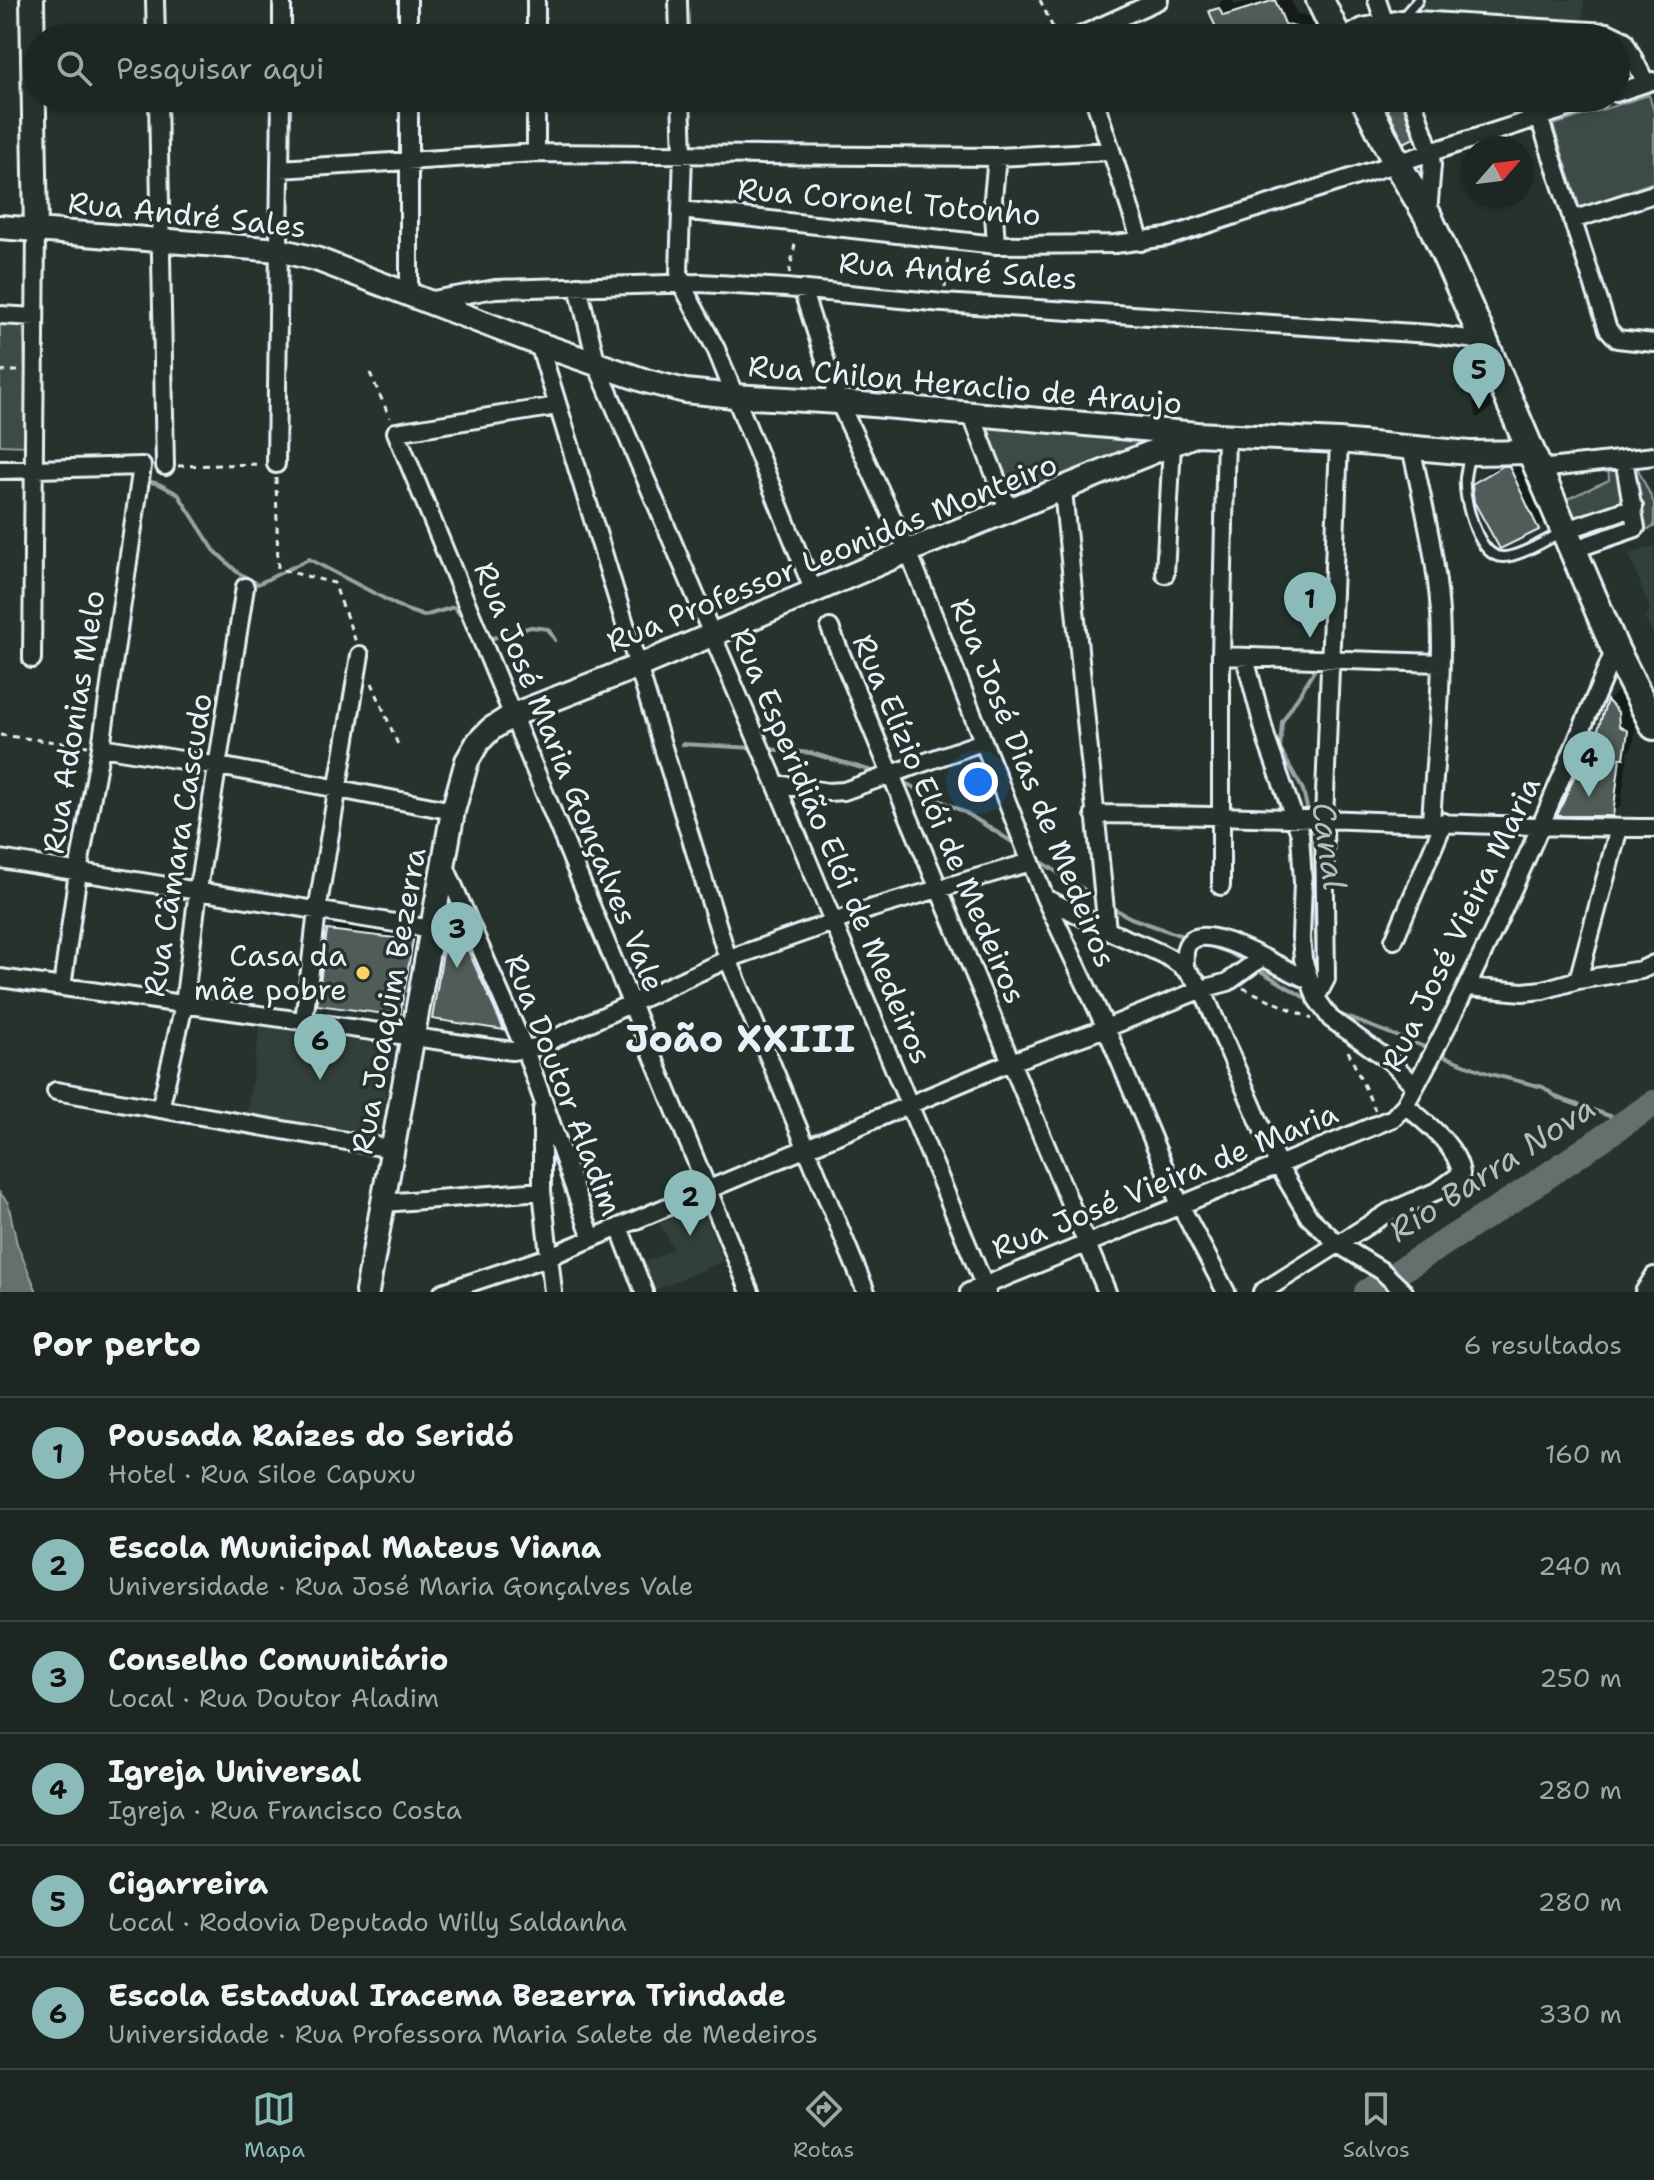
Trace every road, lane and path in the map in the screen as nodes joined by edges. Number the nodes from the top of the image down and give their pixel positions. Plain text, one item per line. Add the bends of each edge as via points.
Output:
1 (32, 0) edge
2 (155, 0) edge
3 (282, 0) edge
4 (408, 0) edge
5 (536, 0) edge
6 (678, 0) edge
7 (1040, 0) edge
8 (1159, 0) edge
9 (1320, 0) edge
10 (1377, 0) edge
11 (1418, 0) edge
12 (1401, 19) junction
13 (1384, 21) junction
14 (32, 24) edge
15 (156, 24) edge
16 (282, 24) edge
17 (408, 24) edge
18 (536, 24) edge
19 (679, 24) edge
20 (1053, 24) edge
21 (1106, 24) edge
22 (1333, 24) edge
23 (1374, 24) edge
24 (1385, 24) edge
25 (1480, 24) edge
26 (1630, 50) edge
27 (1650, 82) edge
28 (1630, 88) edge
29 (34, 112) edge
30 (158, 112) edge
31 (281, 112) edge
32 (409, 112) edge
33 (536, 112) edge
34 (682, 112) edge
35 (1098, 112) edge
36 (1371, 112) edge
37 (1417, 112) edge
38 (1555, 112) edge
39 (1539, 117) junction
40 (1111, 151) junction
41 (1430, 151) junction
42 (536, 153) junction
43 (683, 154) junction
44 (997, 157) junction
45 (410, 160) junction
46 (1396, 162) junction
47 (280, 169) junction
48 (1654, 194) edge
49 (681, 210) junction
50 (1428, 216) junction
51 (1572, 220) junction
52 (800, 223) junction
53 (0, 227) edge
54 (36, 230) junction
55 (161, 238) junction
56 (950, 240) junction
57 (1141, 242) junction
58 (996, 245) junction
59 (279, 250) junction
60 (681, 283) junction
61 (578, 286) junction
62 (794, 288) junction
63 (418, 298) junction
64 (943, 303) junction
65 (0, 315) edge
66 (35, 317) junction
67 (1484, 341) junction
68 (1654, 343) edge
69 (539, 344) junction
70 (597, 365) junction
71 (0, 371) edge
72 (35, 371) junction
73 (370, 373) dead end
74 (734, 396) junction
75 (839, 402) junction
76 (557, 406) junction
77 (972, 416) junction
78 (396, 432) junction
79 (1197, 434) junction
80 (1226, 435) junction
81 (1339, 441) junction
82 (1172, 445) junction
83 (1411, 447) junction
84 (1470, 453) junction
85 (1654, 456) edge
86 (1624, 459) junction
87 (1536, 461) junction
88 (276, 464) junction
89 (165, 466) joint
90 (35, 469) junction
91 (0, 470) edge
92 (1063, 490) junction
93 (1009, 511) junction
94 (1568, 540) junction
95 (908, 551) junction
96 (1165, 574) dead end
97 (245, 587) dead end
98 (814, 592) junction
99 (830, 628) dead end
100 (712, 634) junction
101 (1615, 649) junction
102 (360, 655) junction
103 (1221, 656) junction
104 (1245, 658) junction
105 (32, 659) dead end
106 (1330, 659) junction
107 (1440, 663) junction
108 (639, 666) junction
109 (513, 715) junction
110 (1654, 726) edge
111 (491, 729) joint
112 (0, 735) edge
113 (982, 742) junction
114 (101, 747) junction
115 (399, 747) dead end
116 (219, 766) junction
117 (890, 775) junction
118 (776, 784) junction
119 (338, 789) junction
120 (453, 811) junction
121 (1094, 814) junction
122 (1220, 814) junction
123 (1296, 818) junction
124 (1324, 819) junction
125 (1437, 822) junction
126 (1541, 827) junction
127 (1619, 828) junction
128 (1654, 828) edge
129 (0, 859) edge
130 (1031, 862) junction
131 (444, 864) junction
132 (78, 872) junction
133 (1221, 886) dead end
134 (198, 890) junction
135 (938, 890) junction
136 (1045, 898) junction
137 (317, 911) junction
138 (832, 922) junction
139 (432, 929) junction
140 (1107, 930) junction
141 (1394, 940) dead end
142 (1261, 958) junction
143 (728, 959) junction
144 (1654, 964) edge
145 (1185, 967) junction
146 (0, 978) edge
147 (1310, 980) junction
148 (1578, 980) junction
149 (1228, 982) junction
150 (62, 987) junction
151 (1468, 987) junction
152 (1202, 989) junction
153 (1316, 998) junction
154 (184, 1005) junction
155 (632, 1005) junction
156 (1311, 1018) dead end
157 (304, 1021) junction
158 (1106, 1028) junction
159 (412, 1038) junction
160 (1345, 1044) dead end
161 (525, 1050) junction
162 (1011, 1062) junction
163 (1415, 1086) junction
164 (56, 1091) dead end
165 (542, 1098) junction
166 (909, 1105) junction
167 (1405, 1105) junction
168 (160, 1109) junction
169 (1382, 1123) junction
170 (808, 1148) junction
171 (393, 1149) junction
172 (1278, 1165) junction
173 (708, 1188) junction
174 (542, 1191) junction
175 (383, 1203) junction
176 (1180, 1205) junction
177 (619, 1227) junction
178 (592, 1238) junction
179 (1086, 1243) junction
180 (1338, 1244) junction
181 (548, 1257) junction
182 (1654, 1276) edge
183 (980, 1290) edge
184 (367, 1292) edge
185 (443, 1292) edge
186 (553, 1292) edge
187 (644, 1292) edge
188 (750, 1292) edge
189 (866, 1292) edge
190 (1107, 1292) edge
191 (1226, 1292) edge
192 (1262, 1292) edge
193 (1404, 1292) edge
194 (1644, 1292) edge

1 - 14 main road
2 - 15 street
3 - 16 street
4 - 17 street
5 - 18 street
6 - 19 street
7 - 20 path
8 - 21 street
9 - 22 main road
10 - 13 street
11 - 12 lane
12 - 13 street
12 - 25 street
13 - 23 street
13 - 24 street
26 - 27 street
27 - 28 street
29 - 54 main road
30 - 55 street
31 - 47 street
32 - 45 street
33 - 42 street
34 - 43 street
35 - 40 street
36 - 46 main road
37 - 41 street
38 - 39 street, Rua Coronel Totonho
39 - 41 street, Rua Coronel Totonho
39 - 51 street
40 - 44 street
40 - 57 street
41 - 46 street, Rua Coronel Totonho
41 - 50 street
42 - 43 street
42 - 45 street
43 - 44 street
43 - 49 street
44 - 58 street
45 - 47 street
45 - 63 street
46 - 50 main road
46 - 57 street, Rua Coronel Totonho
47 - 59 street
48 - 51 street
49 - 52 street, Rua Coronel Totonho
49 - 60 street
50 - 67 main road
51 - 68 street via 1608,329 1614,337
52 - 56 street, Rua Coronel Totonho
52 - 62 path
53 - 54 main road, Rua André Sales
54 - 55 main road, Rua André Sales
54 - 66 street
55 - 59 main road, Rua André Sales
55 - 89 street
56 - 58 street, Rua Coronel Totonho
56 - 64 path
57 - 58 street, Rua Coronel Totonho
59 - 63 main road, Rua André Sales via 344,268
59 - 88 street
60 - 61 street, Rua André Sales
60 - 62 street, Rua André Sales
60 - 74 street
61 - 63 street, Rua André Sales
61 - 70 street, Rua Esperidião Elói de Medeiros
62 - 64 street, Rua André Sales
62 - 75 street, Rua José Dias de Medeiros
63 - 69 main road, Rua Chilon Heraclio de Araujo
64 - 67 street, Rua André Sales
65 - 66 street
66 - 72 street
67 - 87 main road
69 - 70 main road, Rua Chilon Heraclio de Araujo
69 - 76 street
70 - 74 main road, Rua Chilon Heraclio de Araujo via 685,391
70 - 100 street, Rua Esperidião Elói de Medeiros
71 - 72 path
72 - 90 street
73 - 78 path
74 - 75 main road, Rua Chilon Heraclio de Araujo
74 - 98 street
75 - 77 main road, Rua Chilon Heraclio de Araujo
75 - 95 street, Rua José Dias de Medeiros
76 - 78 street
76 - 108 street
77 - 79 main road, Rua Chilon Heraclio de Araujo
77 - 93 street
78 - 109 street, Rua José Maria Gonçalves Vale
79 - 80 main road, Rua Chilon Heraclio de Araujo
79 - 82 main road, Rua Professor Leonidas Monteiro
80 - 81 main road, Rua Chilon Heraclio de Araujo
80 - 103 street
81 - 83 main road, Rua Chilon Heraclio de Araujo
81 - 106 street
82 - 92 main road, Rua Professor Leonidas Monteiro
82 - 96 street
83 - 84 main road, Rua Chilon Heraclio de Araujo
83 - 107 street via 1437,575
84 - 87 main road, Rua Chilon Heraclio de Araujo
84 - 94 lane via 1466,503 1487,549 1508,557
85 - 86 street
86 - 87 street
86 - 94 street via 1634,530
87 - 94 main road
88 - 89 path
88 - 102 path via 278,569 334,583
90 - 91 street
90 - 105 street
90 - 114 street, Rua Adonias Melo via 142,466
92 - 93 main road, Rua Professor Leonidas Monteiro
92 - 121 street
93 - 95 main road, Rua Professor Leonidas Monteiro
94 - 101 main road
95 - 98 main road, Rua Professor Leonidas Monteiro
95 - 113 street, Rua José Dias de Medeiros
97 - 116 street, Rua Câmara Cascudo
98 - 100 main road, Rua Professor Leonidas Monteiro
99 - 117 street, Rua Elízio Elói de Medeiros
100 - 108 main road, Rua Professor Leonidas Monteiro
100 - 118 street, Rua Esperidião Elói de Medeiros
101 - 110 main road
101 - 126 street, Rua José Vieira Maria
102 - 115 path
102 - 119 street
103 - 104 street
103 - 122 street
104 - 106 street
104 - 123 street via 1267,741
106 - 107 street
106 - 124 street
107 - 125 street
108 - 109 main road, Rua Professor Leonidas Monteiro
108 - 143 street
109 - 111 main road, Rua Professor Leonidas Monteiro
109 - 155 street, Rua José Maria Gonçalves Vale
111 - 120 main road, Rua Joaquim Bezerra via 467,761
112 - 114 path
113 - 117 street
113 - 130 street, Rua José Dias de Medeiros
114 - 116 street
114 - 132 street, Rua Adonias Melo
116 - 119 street
116 - 134 street, Rua Câmara Cascudo
117 - 118 street via 844,791
117 - 135 street, Rua Elízio Elói de Medeiros
118 - 138 street, Rua Esperidião Elói de Medeiros
119 - 120 street
119 - 137 street
120 - 131 main road, Rua Joaquim Bezerra
121 - 122 street
121 - 140 street
122 - 123 street
122 - 133 street
123 - 124 street
123 - 147 street via 1303,855 1301,937
124 - 125 street
124 - 153 street via 1326,979
125 - 126 street
125 - 141 street
126 - 127 street
126 - 151 street, Rua José Vieira Maria
127 - 128 street
127 - 148 street
129 - 132 street
130 - 135 street
130 - 136 street, Rua José Dias de Medeiros
131 - 139 main road, Rua Joaquim Bezerra
131 - 161 street, Rua Doutor Aladim
132 - 134 street
132 - 150 street, Rua Adonias Melo
134 - 137 street
134 - 154 street, Rua Câmara Cascudo
135 - 138 street
135 - 162 street, Rua Elízio Elói de Medeiros
136 - 140 street
136 - 158 street, Rua José Dias de Medeiros
137 - 139 street
137 - 157 street
138 - 143 street
138 - 166 street, Rua Esperidião Elói de Medeiros
139 - 159 main road, Rua Joaquim Bezerra
140 - 145 street
142 - 145 street via 1230,942 1202,936 1186,947
142 - 147 street
142 - 149 street
143 - 155 street
143 - 170 street
144 - 148 street
145 - 152 street
146 - 150 street
147 - 153 street
148 - 151 street via 1523,992
149 - 152 street
149 - 156 path
150 - 154 street
151 - 163 street, Rua José Vieira Maria
152 - 158 street
152 - 172 street
153 - 163 street via 1331,1019
154 - 157 street
154 - 168 street, Rua Câmara Cascudo
155 - 161 street
155 - 173 street, Rua José Maria Gonçalves Vale
157 - 159 street
158 - 162 street
158 - 176 street, Rua José Dias de Medeiros
159 - 161 street
159 - 171 main road, Rua Joaquim Bezerra
160 - 169 path
161 - 165 street, Rua Doutor Aladim
162 - 166 street
162 - 179 street, Rua Elízio Elói de Medeiros
163 - 167 street, Rua José Vieira Maria
164 - 168 street
165 - 174 street
165 - 178 street, Rua Doutor Aladim
166 - 170 street
166 - 183 street, Rua Esperidião Elói de Medeiros
167 - 169 street, Rua José Vieira Maria
167 - 180 street via 1439,1136 1461,1174
168 - 171 street
169 - 172 street, Rua José Vieira de Maria
170 - 173 street
170 - 189 street
171 - 175 main road, Rua Joaquim Bezerra
172 - 176 street, Rua José Vieira de Maria
172 - 180 street via 1309,1217
173 - 177 street
173 - 188 street, Rua José Maria Gonçalves Vale
174 - 175 street
174 - 181 street
175 - 184 main road, Rua Joaquim Bezerra
176 - 179 street, Rua José Vieira de Maria
176 - 191 street, Rua José Dias de Medeiros
177 - 178 street
177 - 187 street, Rua Doutor Aladim
178 - 181 street
179 - 183 street, Rua José Vieira de Maria
179 - 190 street, Rua Elízio Elói de Medeiros
180 - 192 street
180 - 193 street via 1382,1271
181 - 185 street
181 - 186 street
182 - 194 street

